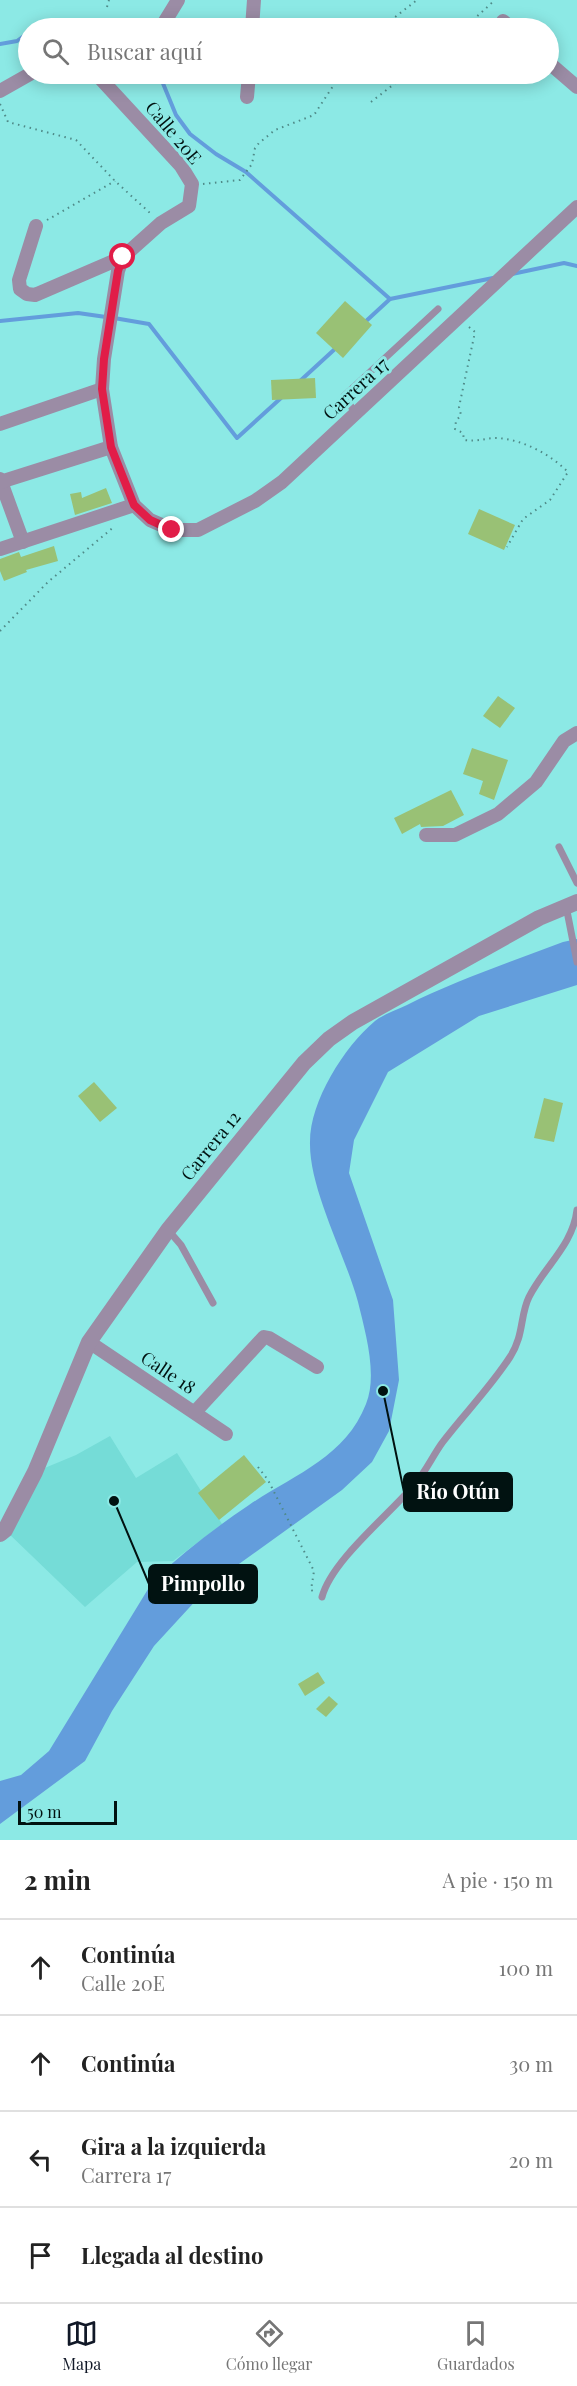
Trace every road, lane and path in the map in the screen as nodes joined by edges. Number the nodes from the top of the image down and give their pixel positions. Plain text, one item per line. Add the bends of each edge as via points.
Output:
1 (109, 0) edge
2 (178, 0) edge
3 (254, 0) edge
4 (417, 0) edge
5 (495, 0) edge
6 (107, 7) dead end
7 (167, 18) edge
8 (253, 18) edge
9 (394, 18) edge
10 (475, 18) edge
11 (559, 71) edge
12 (18, 81) edge
13 (105, 84) edge
14 (248, 84) edge
15 (334, 84) edge
16 (394, 84) edge
17 (577, 87) edge
18 (0, 92) edge
19 (247, 97) dead end
20 (371, 102) dead end
21 (0, 104) edge
22 (114, 181) junction
23 (192, 184) junction
24 (577, 207) edge
25 (161, 223) junction
26 (36, 226) joint
27 (123, 257) junction
28 (438, 309) dead end
29 (459, 319) junction
30 (102, 389) junction
31 (356, 414) junction
32 (0, 424) edge
33 (111, 447) junction
34 (0, 480) edge
35 (134, 505) junction
36 (119, 522) dead end
37 (23, 542) junction
38 (507, 547) dead end
39 (0, 549) edge
40 (0, 631) edge
41 (577, 733) edge
42 (426, 835) dead end
43 (559, 847) dead end
44 (577, 883) edge
45 (572, 904) edge
46 (577, 962) edge
47 (577, 1210) edge
48 (168, 1230) junction
49 (213, 1303) dead end
50 (89, 1342) junction
51 (317, 1367) dead end
52 (195, 1412) junction
53 (226, 1434) dead end
54 (258, 1467) dead end
55 (0, 1534) edge
56 (322, 1597) joint

1 - 6 path
2 - 7 street
3 - 8 street
4 - 9 path
5 - 10 path
11 - 17 street
12 - 18 street
13 - 23 street, Calle 20E via 181,166
14 - 19 street
15 - 23 path via 314,114 275,130 259,143 252,164 240,180
16 - 20 path
21 - 22 path via 8,122 76,140
22 - 25 path
22 - 26 path
23 - 25 street, Calle 20E via 189,206
24 - 29 street, Carrera 17
25 - 27 street, Calle 20E
26 - 27 street, Calle 20E via 19,280 20,289 27,294 35,295
27 - 30 street
28 - 31 lane via 344,396
29 - 31 street, Carrera 17
29 - 38 path via 475,332 459,407 461,415 455,429 463,433 464,440 495,438 520,442 555,460 567,472 549,500 523,519
30 - 32 street
30 - 33 street
31 - 35 street, Carrera 17 via 282,482 255,501 198,530 172,530 150,520
33 - 34 street
33 - 35 street
34 - 37 street
35 - 37 street
36 - 40 path via 48,582
37 - 39 street
41 - 42 street via 564,741 536,782 498,814 455,835
43 - 44 lane
45 - 46 lane via 570,928
45 - 48 street, Carrera 12 via 539,918 329,1039 304,1063
47 - 56 lane via 564,1246 528,1299 512,1355 441,1444 416,1484 335,1569
48 - 49 lane via 181,1245
48 - 50 street, Carrera 12
50 - 52 street, Calle 18
50 - 55 street, Carrera 12 via 35,1472
51 - 52 street via 264,1337
52 - 53 street, Calle 18
54 - 56 path via 314,1571 311,1590

